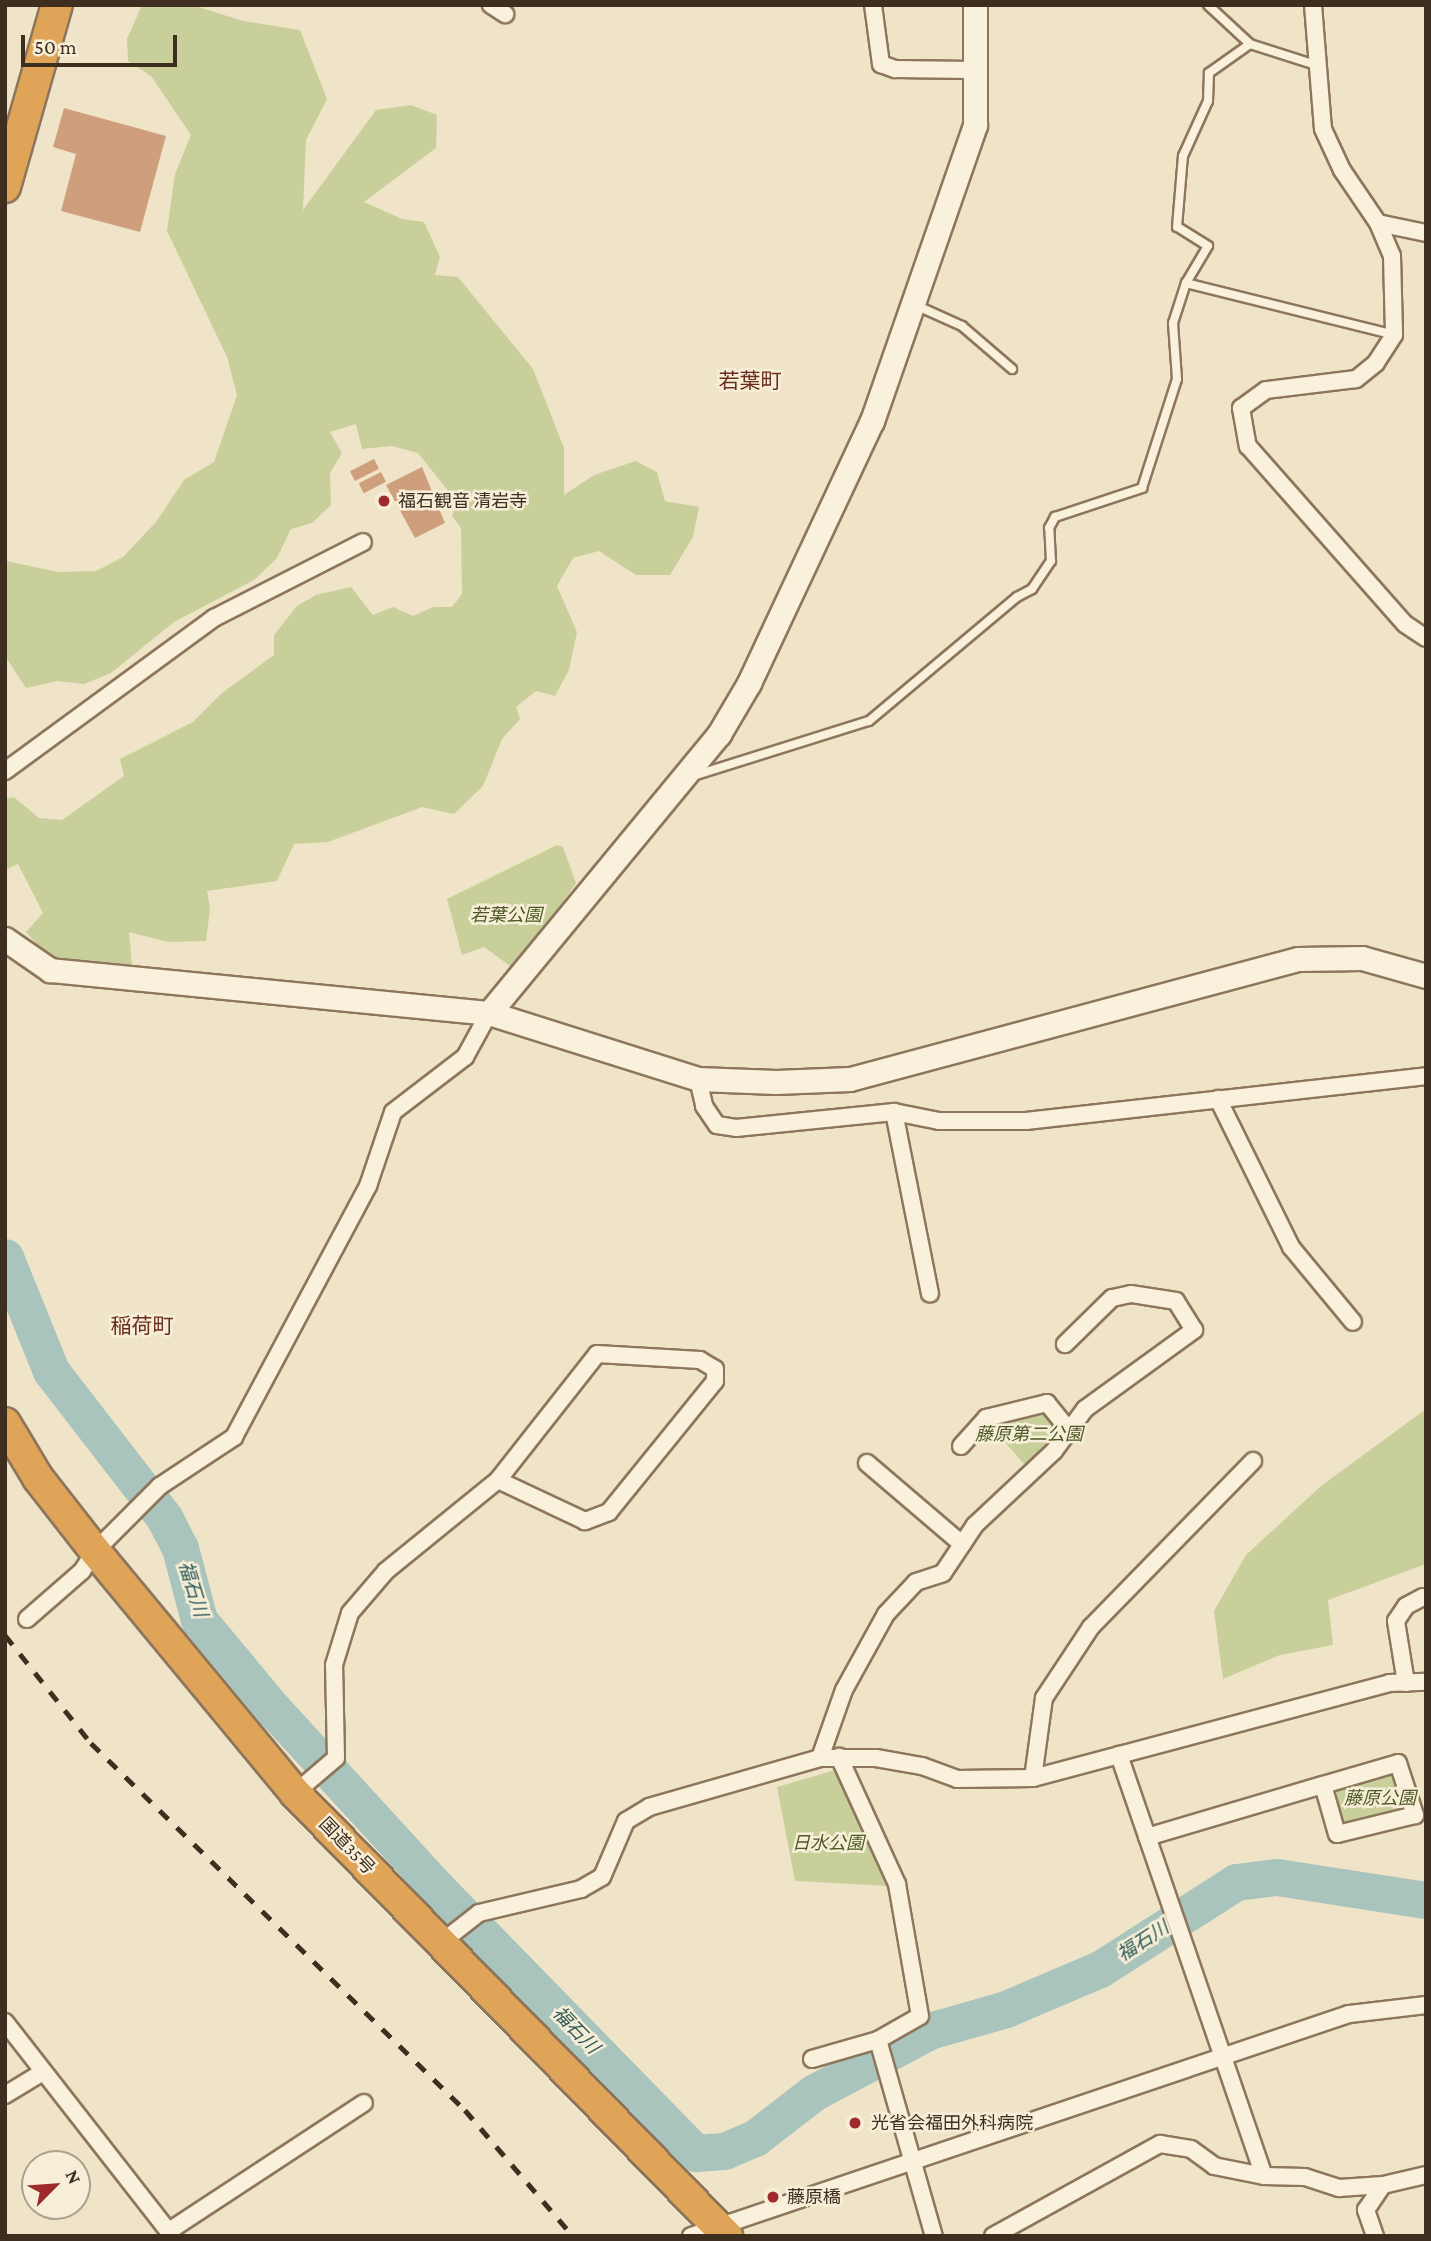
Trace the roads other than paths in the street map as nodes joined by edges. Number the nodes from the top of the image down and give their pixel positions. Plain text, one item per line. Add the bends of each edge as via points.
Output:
1 (57, 5) edge
2 (491, 5) edge
3 (873, 5) edge
4 (975, 5) edge
5 (1208, 5) edge
6 (1313, 5) edge
7 (505, 14) dead end
8 (1250, 44) junction
9 (1316, 65) junction
10 (972, 70) junction
11 (5, 187) edge
12 (1378, 223) junction
13 (1426, 233) edge
14 (1186, 283) junction
15 (913, 304) junction
16 (1394, 335) junction
17 (1012, 369) dead end
18 (363, 542) dead end
19 (1426, 638) edge
20 (5, 771) edge
21 (682, 779) junction
22 (5, 939) edge
23 (1426, 976) edge
24 (489, 1013) junction
25 (1426, 1076) edge
26 (698, 1080) junction
27 (1217, 1099) junction
28 (894, 1112) junction
29 (929, 1293) dead end
30 (1353, 1322) dead end
31 (1065, 1344) dead end
32 (5, 1423) edge
33 (1069, 1430) junction
34 (961, 1446) dead end
35 (1253, 1461) dead end
36 (867, 1463) dead end
37 (498, 1480) junction
38 (103, 1542) junction
39 (962, 1545) junction
40 (1423, 1597) dead end
41 (27, 1619) dead end
42 (1406, 1682) junction
43 (1426, 1682) edge
44 (1119, 1755) junction
45 (820, 1758) junction
46 (839, 1758) junction
47 (1033, 1778) junction
48 (305, 1784) junction
49 (1323, 1785) junction
50 (1147, 1837) junction
51 (453, 1934) junction
52 (1426, 2006) edge
53 (5, 2022) edge
54 (878, 2041) junction
55 (1222, 2058) junction
56 (812, 2059) dead end
57 (43, 2071) junction
58 (5, 2095) edge
59 (364, 2103) dead end
60 (916, 2163) junction
61 (1426, 2175) edge
62 (1264, 2176) junction
63 (1383, 2185) junction
64 (712, 2233) edge
65 (171, 2234) edge
66 (934, 2236) edge
67 (993, 2236) edge
68 (1375, 2236) edge

1 - 11 highway
2 - 7 street
3 - 10 street via 881,64 895,69
4 - 10 street
5 - 8 lane
6 - 9 street
8 - 9 lane
8 - 14 lane via 1209,73 1208,101 1183,156 1177,227 1208,246
9 - 12 street via 1323,129 1342,170
10 - 15 street via 975,125
12 - 13 street
12 - 16 street via 1392,256
14 - 16 lane
14 - 21 lane via 1172,323 1177,379 1142,488 1055,517 1049,528 1051,561 1032,589 869,720
15 - 17 lane via 962,326
15 - 21 street via 872,421 749,683 719,734
16 - 19 street via 1376,363 1356,379 1266,390 1241,408 1248,446 1405,624
18 - 20 street via 214,618
21 - 24 street
22 - 24 street via 50,970
23 - 26 street via 1362,958 1298,959 850,1079
24 - 26 street
24 - 38 street via 465,1057 393,1112 368,1186 234,1437 160,1486
25 - 27 street
26 - 28 street via 704,1107 717,1125 736,1128
27 - 28 street via 1026,1121 939,1121
27 - 30 street via 1291,1247
28 - 29 street
31 - 33 street via 1112,1298 1131,1294 1176,1301 1194,1330 1085,1409
32 - 38 highway, 国道35号 via 38,1478
33 - 34 street via 1046,1404 986,1418
33 - 39 street via 1037,1469 975,1524
35 - 47 street via 1091,1626 1044,1698
36 - 39 street
37 - 37 street via 597,1353 699,1360 715,1369 715,1381 706,1395 601,1518 585,1521
37 - 48 street via 386,1571 350,1613 334,1665 335,1758
38 - 41 street via 82,1571
38 - 48 highway, 国道35号
39 - 45 street via 943,1573 916,1582 886,1614 844,1690
40 - 42 street via 1406,1606 1396,1621
42 - 43 street
42 - 44 street
44 - 47 street
44 - 50 street
45 - 46 street
45 - 51 street via 649,1807 626,1821 602,1877 582,1889 479,1913
46 - 47 street via 922,1766 957,1779
46 - 54 street via 897,1884 920,2016
48 - 51 highway, 国道35号
49 - 49 street via 1398,1763 1415,1815 1337,1834
49 - 50 street
50 - 55 street
51 - 64 highway, 国道35号
52 - 55 street via 1349,2014
53 - 57 street
54 - 56 street
54 - 60 street
55 - 60 street
55 - 62 street
57 - 58 street
57 - 65 street
59 - 65 street
60 - 64 street
60 - 66 street
61 - 63 street
62 - 63 street via 1305,2177 1339,2188
62 - 67 street via 1214,2166 1191,2149 1160,2144
63 - 68 street via 1366,2210

